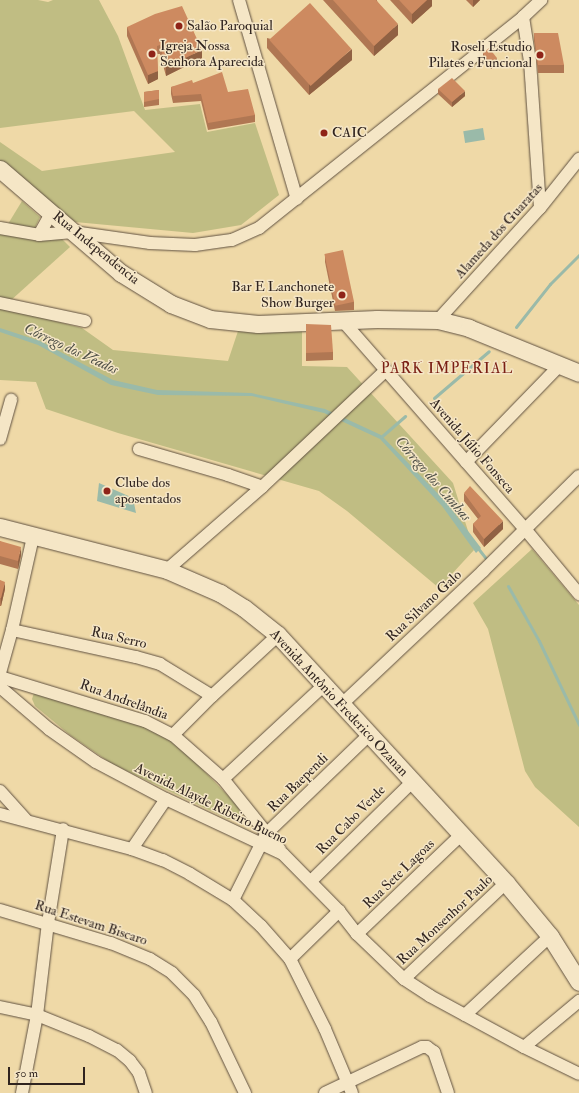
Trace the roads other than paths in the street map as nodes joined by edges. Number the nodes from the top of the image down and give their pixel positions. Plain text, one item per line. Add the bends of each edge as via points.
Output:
1 (240, 0) edge
2 (541, 0) edge
3 (523, 17) junction
4 (579, 159) edge
5 (0, 169) edge
6 (297, 199) junction
7 (540, 208) junction
8 (51, 213) junction
9 (0, 228) edge
10 (73, 232) junction
11 (39, 235) junction
12 (0, 303) edge
13 (342, 320) junction
14 (438, 320) junction
15 (85, 321) dead end
16 (561, 364) junction
17 (386, 370) junction
18 (579, 372) edge
19 (11, 400) dead end
20 (0, 439) edge
21 (139, 449) dead end
22 (466, 462) junction
23 (579, 476) edge
24 (262, 487) junction
25 (0, 527) edge
26 (525, 529) junction
27 (33, 537) junction
28 (167, 570) junction
29 (579, 594) edge
30 (12, 630) junction
31 (278, 635) junction
32 (0, 672) edge
33 (0, 677) edge
34 (324, 685) junction
35 (0, 687) edge
36 (212, 696) junction
37 (342, 704) junction
38 (173, 734) junction
39 (370, 734) junction
40 (222, 779) junction
41 (413, 781) junction
42 (0, 791) edge
43 (166, 799) junction
44 (0, 814) edge
45 (26, 820) junction
46 (63, 829) junction
47 (461, 835) junction
48 (263, 839) junction
49 (132, 849) junction
50 (311, 882) junction
51 (506, 883) junction
52 (232, 900) junction
53 (0, 910) edge
54 (339, 911) junction
55 (48, 923) junction
56 (357, 934) junction
57 (550, 936) junction
58 (290, 959) junction
59 (404, 979) junction
60 (579, 982) edge
61 (579, 1001) edge
62 (0, 1007) edge
63 (37, 1015) junction
64 (465, 1015) junction
65 (524, 1047) junction
66 (579, 1074) edge
67 (350, 1088) edge
68 (22, 1093) edge
69 (146, 1093) edge
70 (245, 1093) edge
71 (325, 1093) edge
72 (448, 1093) edge

1 - 6 street
2 - 3 street
3 - 6 street
3 - 7 street via 530,61
4 - 7 street, Alameda dos Guaratas
5 - 8 street, Rua Independencia
6 - 10 street via 259,228 232,240 195,245 150,243
7 - 14 street, Alameda dos Guaratas
8 - 10 street, Rua Independencia
8 - 11 street
9 - 11 street
10 - 11 street
10 - 13 street, Rua Independencia via 121,273 171,304 210,318 258,324
12 - 15 street
13 - 14 street, Rua Independencia
13 - 17 street, Avenida Júlio Fonseca
14 - 16 street, Rua Independencia via 469,328
16 - 18 street, Rua Independencia
16 - 22 street
17 - 22 street, Avenida Júlio Fonseca
17 - 24 street
19 - 20 street
21 - 24 street
22 - 26 street, Avenida Júlio Fonseca
23 - 26 street, Rua Silvano Galo
24 - 28 street
25 - 27 street, Avenida Antônio Frederico Ozanan
26 - 29 street, Avenida Júlio Fonseca
26 - 37 street, Rua Silvano Galo
27 - 28 street, Avenida Antônio Frederico Ozanan
27 - 30 street
28 - 31 street, Avenida Antônio Frederico Ozanan via 220,592
30 - 32 street
30 - 36 street, Rua Serro via 160,664
31 - 34 street, Avenida Antônio Frederico Ozanan
31 - 36 street
33 - 38 street, Rua Andrelândia via 145,721
34 - 37 street, Avenida Antônio Frederico Ozanan
34 - 40 street
35 - 43 street, Avenida Alayde Ribeiro Bueno via 49,729 96,762
36 - 38 street
37 - 39 street, Avenida Antônio Frederico Ozanan
38 - 40 street, Rua Andrelândia
39 - 41 street, Avenida Antônio Frederico Ozanan
39 - 48 street, Rua Baependi
40 - 48 street, Rua Andrelândia
41 - 47 street, Avenida Antônio Frederico Ozanan
41 - 50 street, Rua Cabo Verde
42 - 45 street
43 - 48 street, Avenida Alayde Ribeiro Bueno
43 - 49 street
44 - 45 street
45 - 46 street
46 - 49 street
46 - 55 street
47 - 51 street, Avenida Antônio Frederico Ozanan
47 - 56 street, Rua Sete Lagoas
48 - 50 street, Avenida Alayde Ribeiro Bueno via 283,854
48 - 52 street, Rua Baependi
49 - 52 street via 163,860
50 - 54 street, Avenida Alayde Ribeiro Bueno
51 - 57 street, Avenida Antônio Frederico Ozanan
51 - 59 street, Rua Monsenhor Paulo
52 - 58 street via 261,926
53 - 55 street, Rua Estevam Biscaro
54 - 56 street, Avenida Alayde Ribeiro Bueno
54 - 58 street
55 - 63 street
55 - 70 street, Rua Estevam Biscaro via 111,943 150,959 172,973 194,995 211,1022
56 - 59 street, Avenida Alayde Ribeiro Bueno
57 - 60 street, Avenida Antônio Frederico Ozanan
57 - 64 street
58 - 67 street via 325,1029
59 - 64 street, Avenida Alayde Ribeiro Bueno
61 - 65 street
62 - 63 street
63 - 68 street
63 - 69 street via 117,1050 139,1073
64 - 65 street, Avenida Alayde Ribeiro Bueno
65 - 66 street, Avenida Alayde Ribeiro Bueno
67 - 71 street
67 - 72 street via 422,1047 427,1047 434,1052

